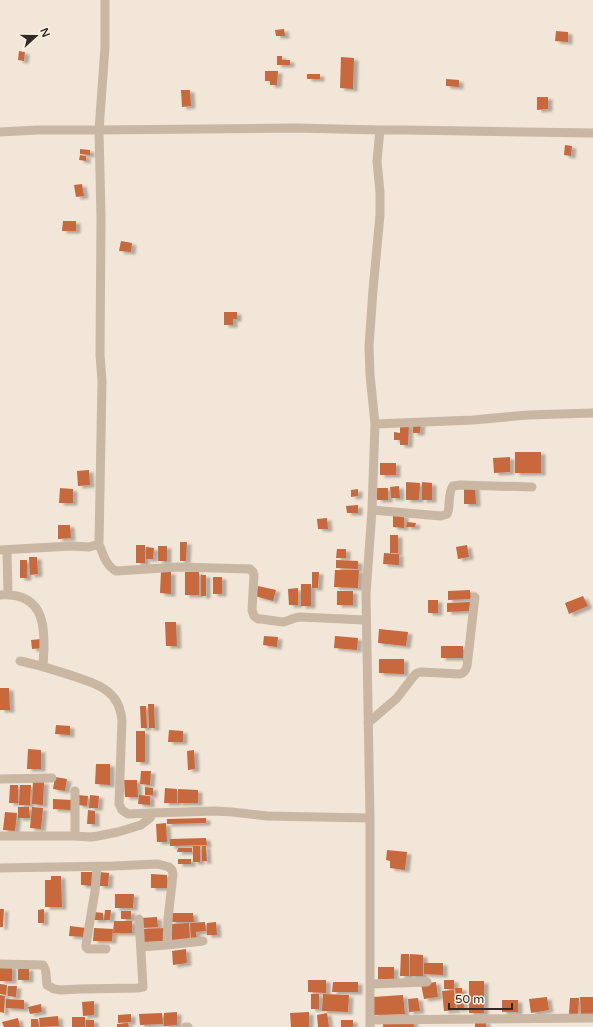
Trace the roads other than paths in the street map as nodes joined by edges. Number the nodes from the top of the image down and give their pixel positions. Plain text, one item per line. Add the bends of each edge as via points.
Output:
1 (105, 0) edge
2 (99, 130) junction
3 (380, 130) junction
4 (0, 132) edge
5 (593, 133) edge
6 (593, 413) edge
7 (374, 424) junction
8 (532, 487) dead end
9 (372, 510) junction
10 (99, 544) junction
11 (4, 550) edge
12 (4, 595) edge
13 (475, 597) dead end
14 (365, 620) junction
15 (20, 661) dead end
16 (43, 666) junction
17 (368, 723) junction
18 (52, 778) dead end
19 (0, 779) edge
20 (75, 791) dead end
21 (152, 813) junction
22 (370, 818) junction
23 (0, 836) edge
24 (75, 836) junction
25 (97, 866) junction
26 (0, 868) edge
27 (139, 919) dead end
28 (203, 941) dead end
29 (168, 945) junction
30 (141, 947) junction
31 (106, 950) dead end
32 (0, 964) edge
33 (427, 982) dead end
34 (370, 984) junction
35 (593, 1018) edge
36 (370, 1023) edge

1 - 2 street via 105,47
2 - 3 street
2 - 4 street
2 - 10 street via 102,388
3 - 5 street
3 - 7 street via 377,161 380,215 369,346
6 - 7 street
7 - 9 street
8 - 9 street via 453,486 450,490 448,512 441,516
9 - 14 street
10 - 11 street via 89,547
10 - 14 street via 110,569 116,571 178,567 250,569 254,575 252,610 258,619 283,622 296,617
11 - 12 street
12 - 16 street via 29,601 41,617 44,626
13 - 17 street via 466,670 460,674 417,673 397,698
14 - 17 street
15 - 16 street
16 - 21 street via 88,681 104,688 114,697 121,710 122,720 120,804 122,810 128,814
17 - 22 street
18 - 19 street
20 - 24 street
21 - 22 street via 214,811 267,816
21 - 24 street via 145,823 126,830 91,837
22 - 34 street
23 - 24 street
25 - 26 street
25 - 29 street via 158,864 172,870
25 - 31 street via 86,947
27 - 30 street
28 - 29 street
29 - 30 street
30 - 32 street via 142,987 138,988 54,989 48,985 46,969 42,965
33 - 34 street
34 - 36 street
35 - 36 street

